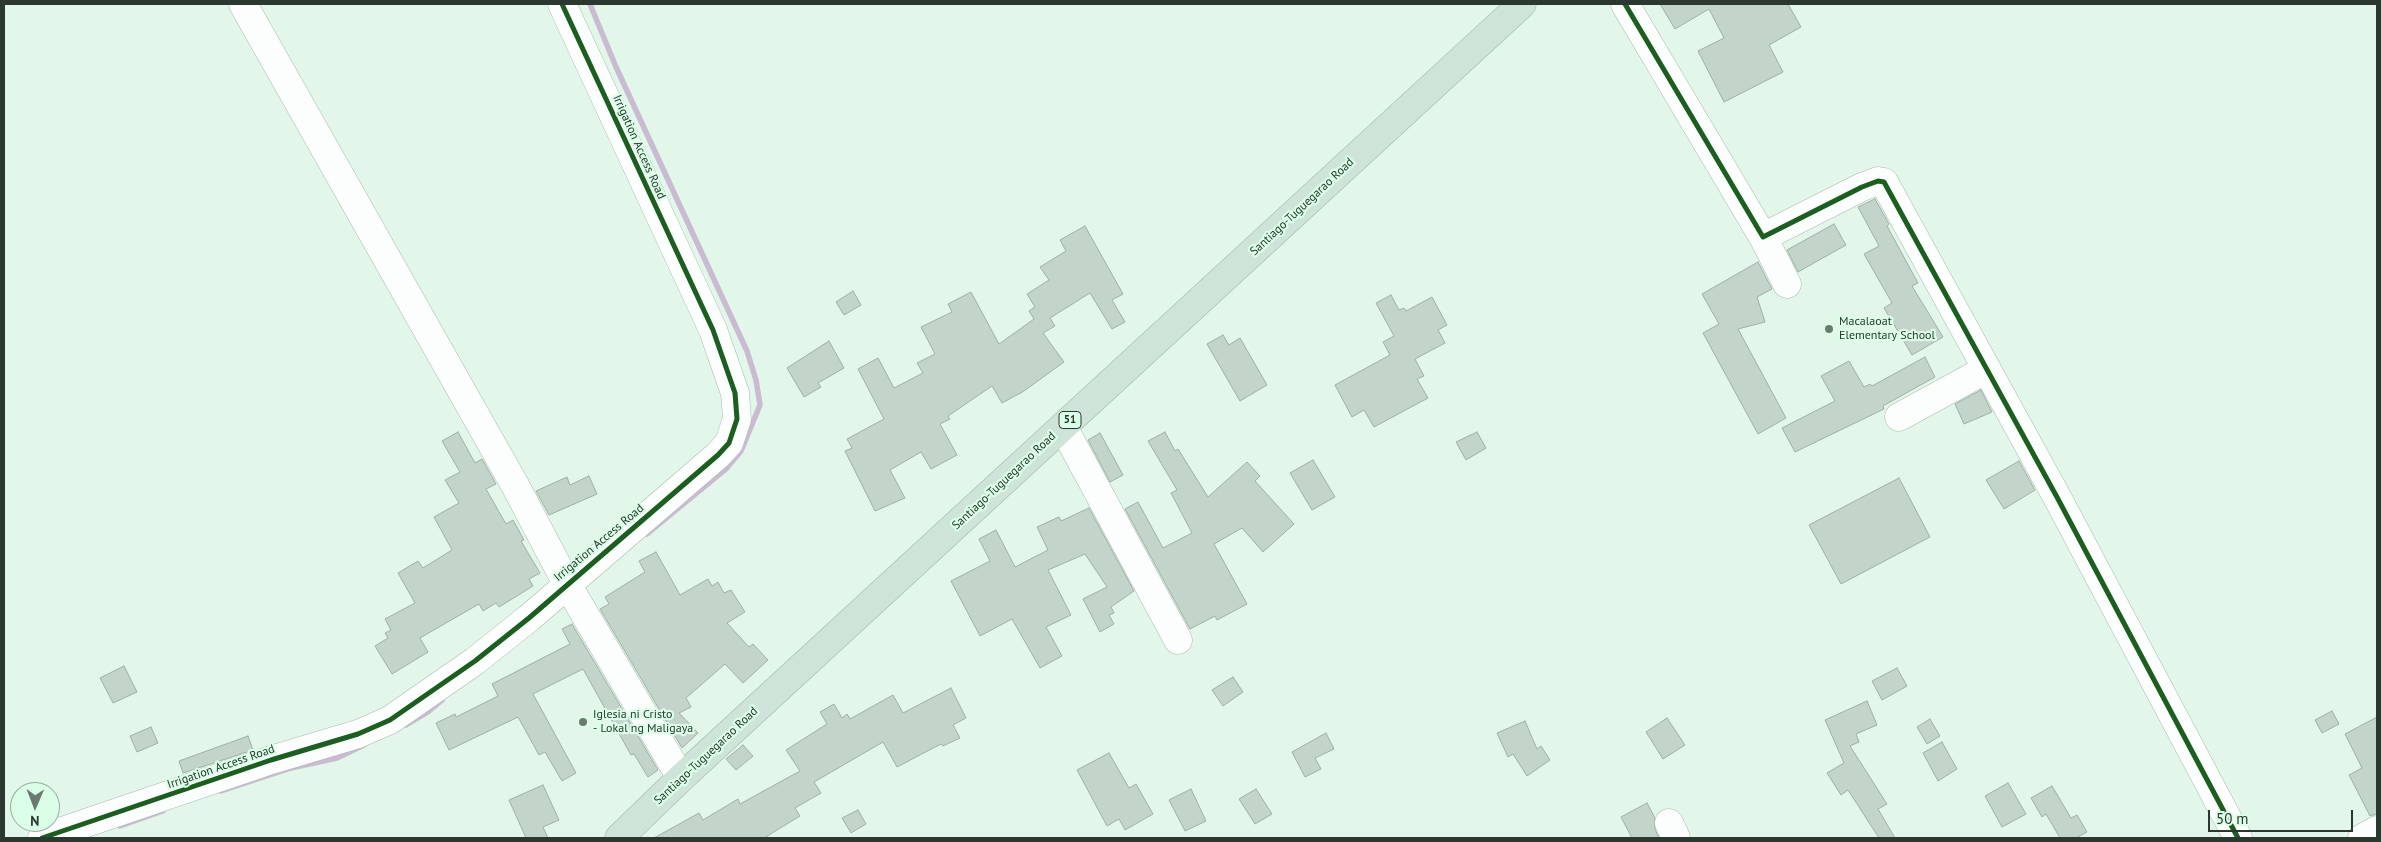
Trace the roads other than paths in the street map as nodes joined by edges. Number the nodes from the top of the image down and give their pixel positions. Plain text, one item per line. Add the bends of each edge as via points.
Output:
1 (243, 4) edge
2 (562, 4) edge
3 (1522, 4) edge
4 (1625, 4) edge
5 (1763, 237) junction
6 (1787, 284) dead end
7 (1987, 369) junction
8 (1899, 417) dead end
9 (1062, 427) junction
10 (567, 584) junction
11 (1178, 640) dead end
12 (681, 778) junction
13 (2377, 830) edge
14 (42, 838) edge
15 (619, 838) edge
16 (2238, 838) edge
17 (2362, 838) edge

1 - 10 street via 516,486
2 - 10 street, Irrigation Access Road via 713,330 735,393 737,419 729,442 718,456
3 - 9 highway, Santiago-Tuguegarao Road / 51
4 - 5 street
5 - 6 street
5 - 7 street via 1862,187 1884,182
7 - 8 street
7 - 16 street
9 - 11 street
9 - 12 highway, Santiago-Tuguegarao Road / 51
10 - 12 street
10 - 14 street, Irrigation Access Road via 475,661 390,720 358,734 271,760
12 - 15 highway, Santiago-Tuguegarao Road / 51
13 - 17 street

